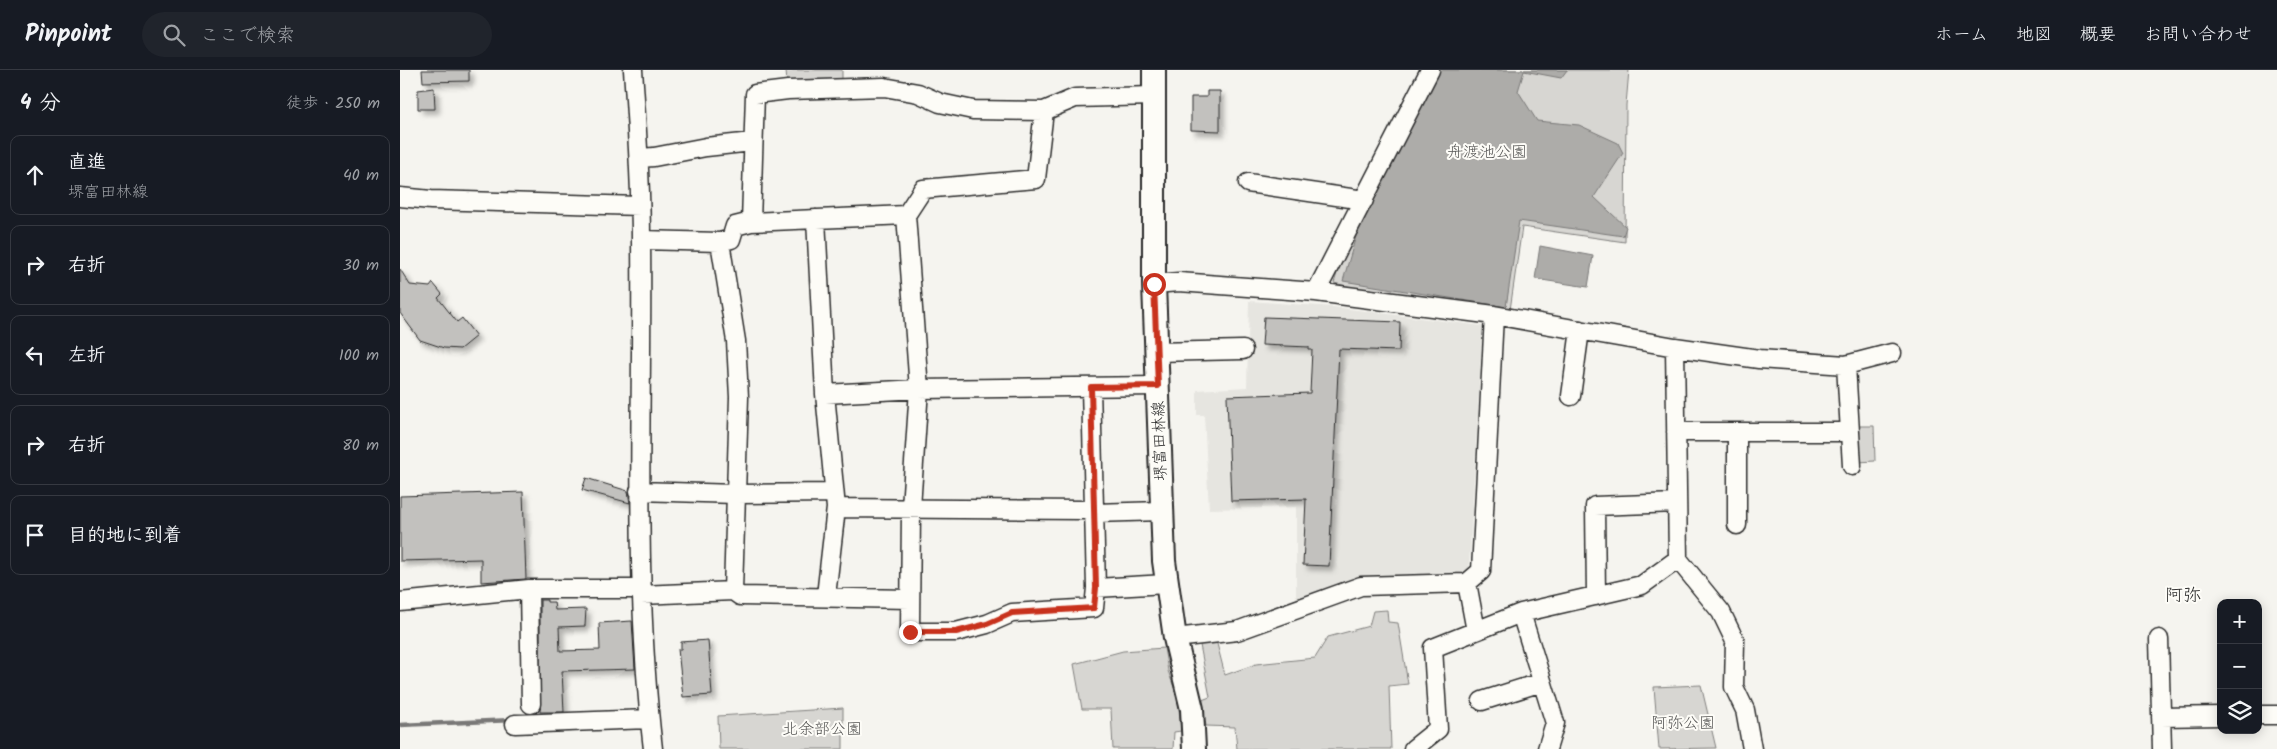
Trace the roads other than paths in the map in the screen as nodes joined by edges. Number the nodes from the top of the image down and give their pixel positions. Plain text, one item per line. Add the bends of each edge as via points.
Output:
1 (633, 70) edge
2 (1154, 70) edge
3 (1430, 70) edge
4 (1154, 96) junction
5 (1044, 111) junction
6 (752, 142) junction
7 (639, 158) junction
8 (1248, 183) dead end
9 (400, 197) edge
10 (1364, 200) junction
11 (640, 206) junction
12 (906, 215) junction
13 (816, 219) junction
14 (752, 222) junction
15 (641, 240) junction
16 (720, 242) junction
17 (1154, 284) junction
18 (1316, 292) junction
19 (1494, 315) junction
20 (1580, 330) junction
21 (1675, 347) junction
22 (1243, 350) dead end
23 (1156, 352) junction
24 (1892, 353) dead end
25 (1846, 365) junction
26 (1158, 386) junction
27 (1091, 387) junction
28 (918, 389) junction
29 (825, 394) junction
30 (1571, 396) dead end
31 (1676, 432) junction
32 (1736, 432) junction
33 (1849, 432) junction
34 (1852, 466) dead end
35 (639, 491) junction
36 (735, 494) junction
37 (835, 500) junction
38 (1677, 503) junction
39 (911, 507) junction
40 (1162, 512) junction
41 (1094, 513) junction
42 (1737, 525) dead end
43 (1678, 559) junction
44 (1166, 584) junction
45 (1466, 584) junction
46 (1096, 588) junction
47 (529, 589) junction
48 (734, 591) junction
49 (641, 592) junction
50 (826, 596) junction
51 (1596, 596) junction
52 (910, 599) junction
53 (400, 602) edge
54 (1521, 613) junction
55 (1476, 631) junction
56 (1176, 638) junction
57 (2159, 639) dead end
58 (1542, 682) junction
59 (1482, 701) dead end
60 (532, 704) dead end
61 (2262, 715) edge
62 (2277, 715) edge
63 (2217, 716) edge
64 (2161, 717) junction
65 (649, 719) junction
66 (515, 724) dead end
67 (653, 749) edge
68 (1194, 749) edge
69 (1413, 749) edge
70 (1547, 749) edge
71 (1752, 749) edge
72 (2162, 749) edge

1 - 7 street
2 - 4 main road, 堺富田林線
3 - 10 street
4 - 5 street via 1075,98
4 - 17 main road, 堺富田林線
5 - 6 street via 973,110 940,104 918,93 884,87 788,90 755,94
5 - 12 street via 1036,180 923,189
6 - 7 street
6 - 14 street
7 - 11 street
8 - 10 street
9 - 11 street
10 - 18 street
11 - 15 street
12 - 13 street
12 - 28 street
13 - 14 street
13 - 29 street
14 - 16 street via 735,226 731,238
15 - 16 street
15 - 35 street
16 - 36 street via 736,341 739,397
17 - 18 street via 1179,282
17 - 23 main road, 堺富田林線
18 - 19 street
19 - 20 street
19 - 45 street via 1481,571
20 - 21 street
20 - 30 street
21 - 25 street via 1759,359
21 - 31 street
22 - 23 street via 1214,345
23 - 26 main road, 堺富田林線
24 - 25 street
25 - 33 street
26 - 27 street
26 - 40 main road, 堺富田林線
27 - 28 street
27 - 41 street
28 - 29 street
28 - 39 street
29 - 37 street
31 - 32 street
31 - 38 street
32 - 33 street
32 - 42 street
33 - 34 street
35 - 36 street
35 - 49 street
36 - 37 street
36 - 48 street
37 - 39 street
37 - 50 street
38 - 43 street
38 - 51 street via 1595,506
39 - 41 street via 1085,510
39 - 52 street
40 - 41 street
40 - 44 main road, 堺富田林線
41 - 46 street
43 - 51 street via 1642,585
43 - 71 street via 1721,612 1735,641 1734,687 1745,710
44 - 46 street
44 - 56 main road, 堺富田林線
45 - 55 street
45 - 56 street via 1361,586 1237,631
46 - 52 street via 1094,608 1012,613 956,632 910,632
47 - 49 street
47 - 53 street
47 - 60 street
48 - 49 street
48 - 50 street via 740,596
49 - 65 street
50 - 52 street
51 - 54 street
54 - 55 street
54 - 58 street
55 - 69 street via 1433,648 1438,729
56 - 68 main road, 堺富田林線 via 1192,709
57 - 64 street
58 - 59 street
58 - 70 street via 1555,723
61 - 62 street
63 - 64 street
64 - 72 street
65 - 66 street
65 - 67 street

